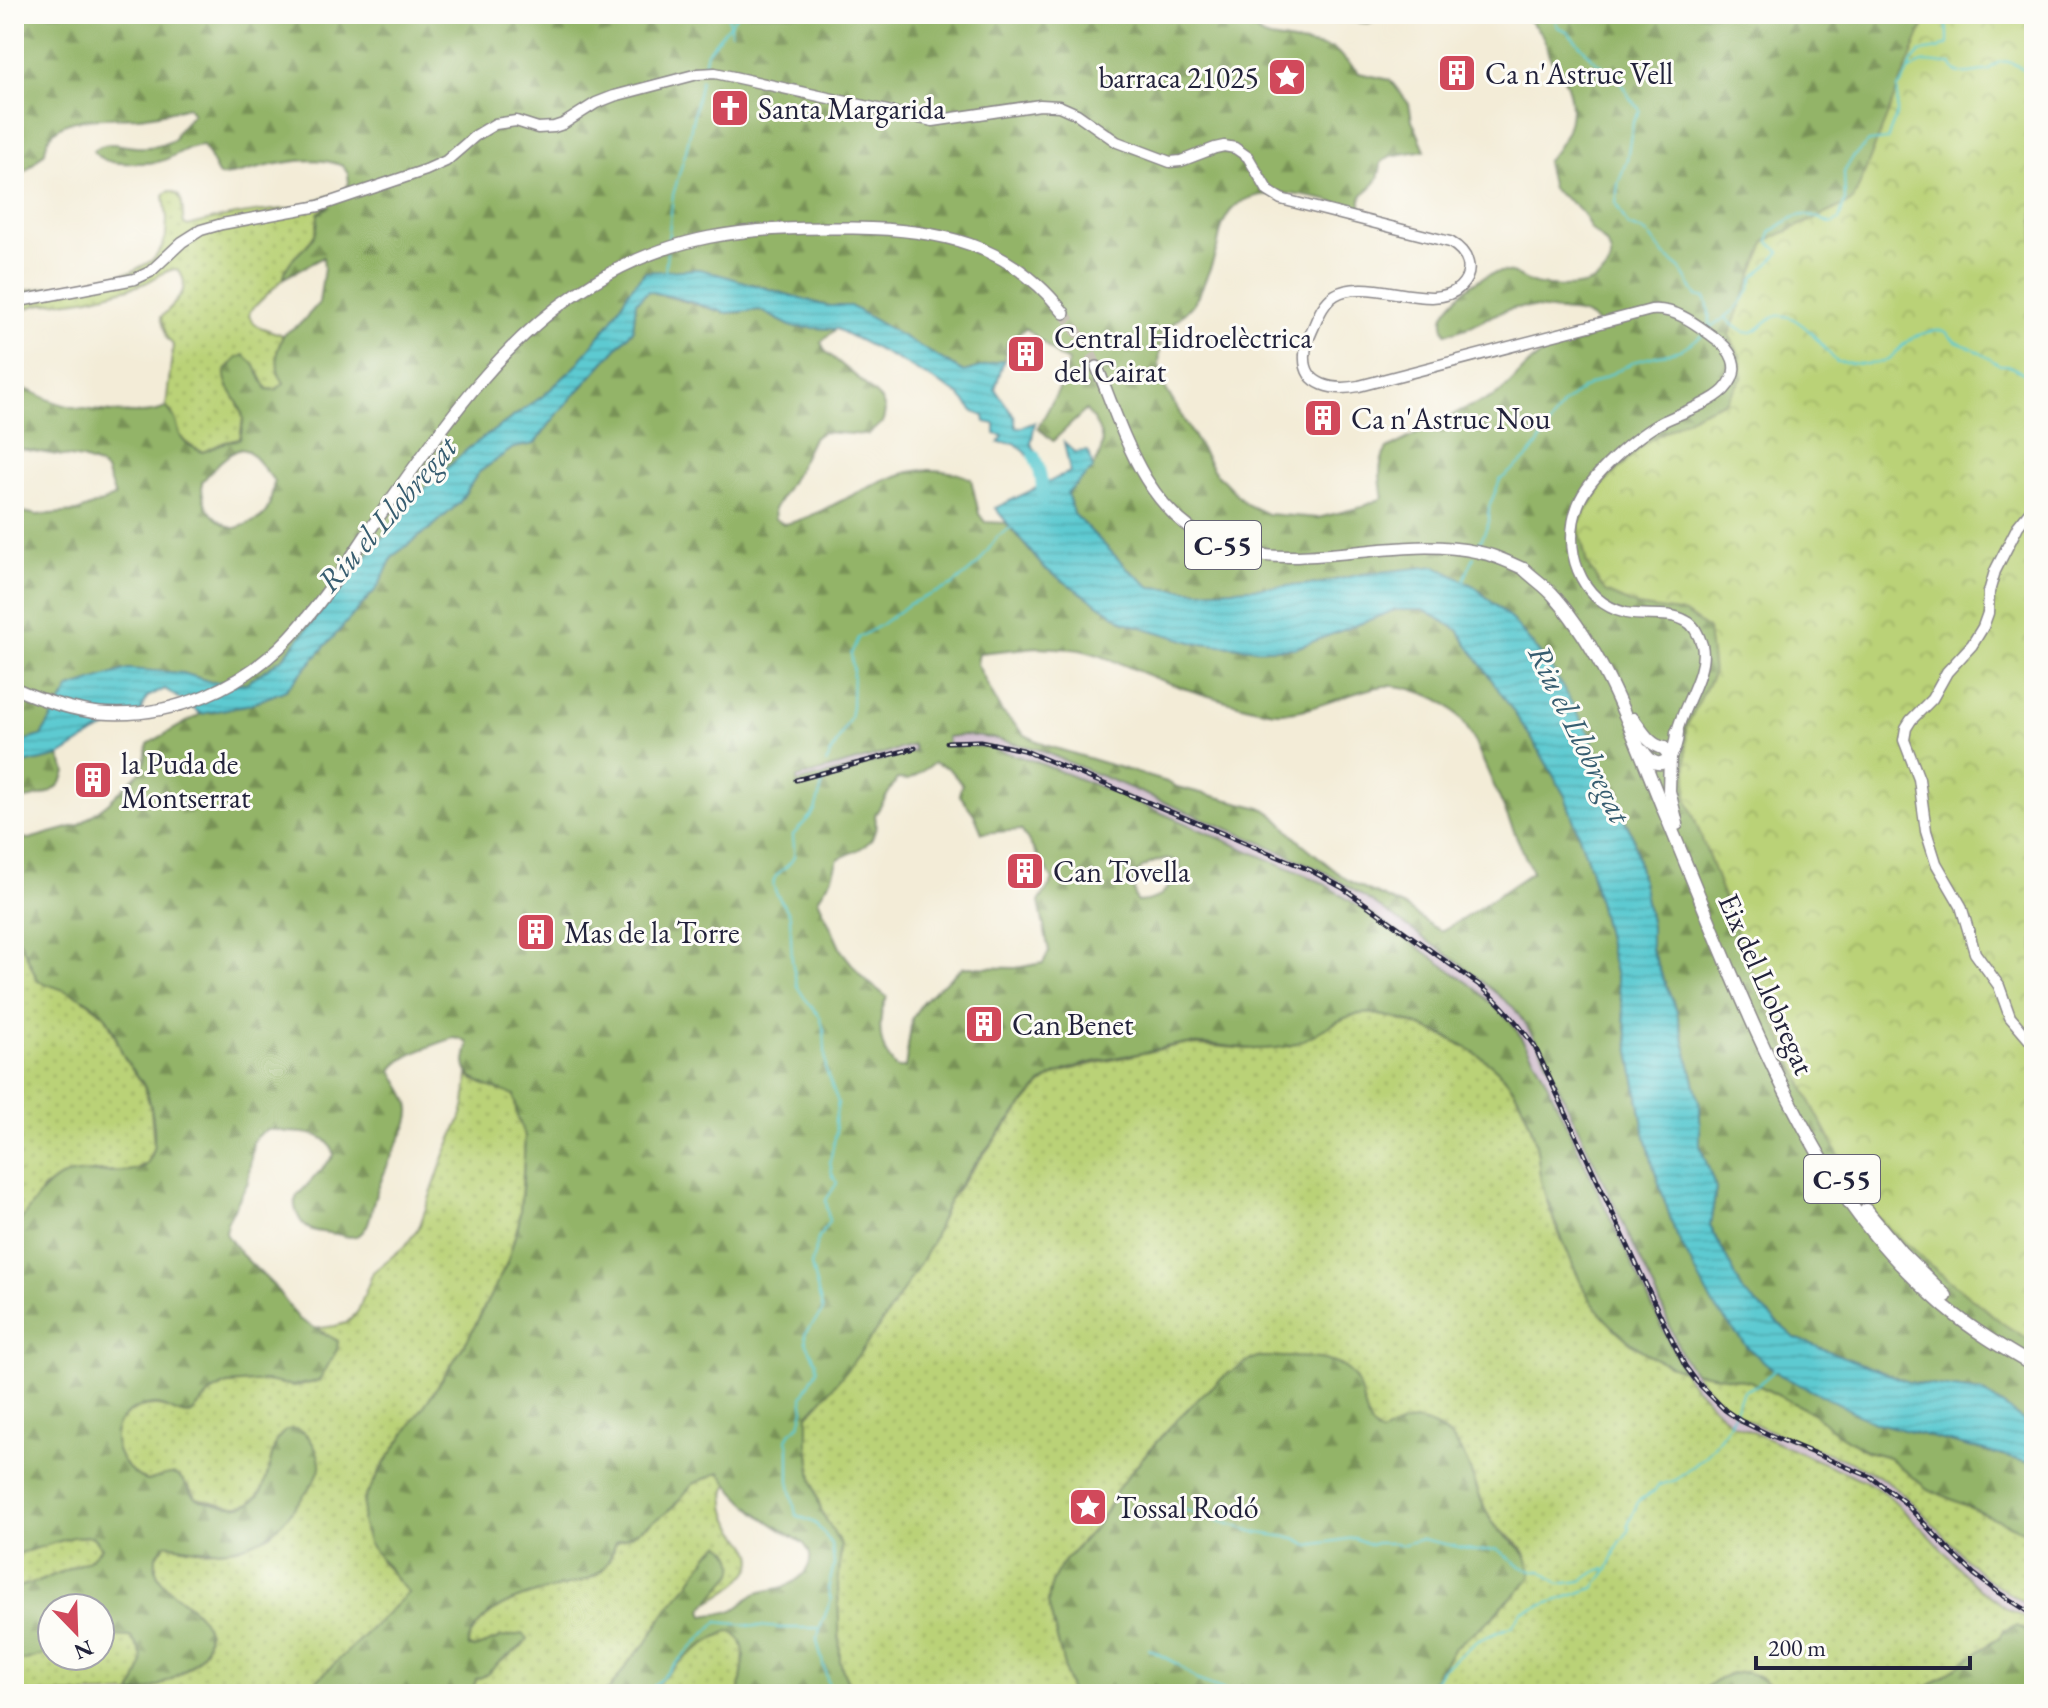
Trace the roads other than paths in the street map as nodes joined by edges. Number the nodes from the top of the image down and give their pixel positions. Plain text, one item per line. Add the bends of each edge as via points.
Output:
1 (14, 302) edge
2 (1064, 313) tunnel mouth
3 (1097, 367) tunnel mouth
4 (2034, 506) edge
5 (1524, 569) joint
6 (14, 688) edge
7 (1628, 716) junction
8 (1677, 732) joint
9 (1665, 751) junction
10 (1651, 761) junction
11 (1658, 796) junction
12 (1677, 824) junction
13 (2034, 1045) edge
14 (2034, 1357) edge
15 (2034, 1366) edge

1 - 8 street via 130,281 207,228 319,206 426,170 495,124 516,121 554,127 606,98 701,74 719,73 933,121 1059,106 1111,139 1170,162 1219,147 1235,148 1248,157 1268,191 1281,199 1450,242 1468,261 1461,287 1449,294 1427,297 1356,289 1328,301 1305,358 1315,379 1331,388 1359,386 1651,310 1684,317 1728,349 1734,370 1724,390 1650,429 1615,458 1585,491 1571,531 1577,569 1598,599 1627,613 1684,619 1697,631 1703,661
2 - 6 main road via 1043,289 998,256 925,232 756,230 698,238 652,253 594,282 541,321 493,368 290,637 238,680 181,705 143,712 63,706
3 - 5 main road, Eix del Llobregat / C-55 via 1146,480 1179,518 1213,541 1288,558 1447,548 1479,552
4 - 13 street via 1995,571 1983,627 1911,720 1904,740 1917,773 1936,863 1961,906 1975,953 1999,986 2010,1017
5 - 7 highway, Eix del Llobregat / C-55 via 1564,598 1588,630 1610,666
7 - 9 highway
7 - 10 highway, Eix del Llobregat / C-55
7 - 11 highway, Eix del Llobregat / C-55
8 - 9 highway
9 - 10 highway via 1653,752
9 - 12 highway
10 - 11 highway, C-55
10 - 12 highway, Eix del Llobregat / C-55
11 - 15 highway, Eix del Llobregat / C-55 via 1753,1023 1835,1180 1869,1228 1946,1308
12 - 14 highway, Eix del Llobregat / C-55 via 1764,1032 1840,1176 1901,1252 1950,1301

